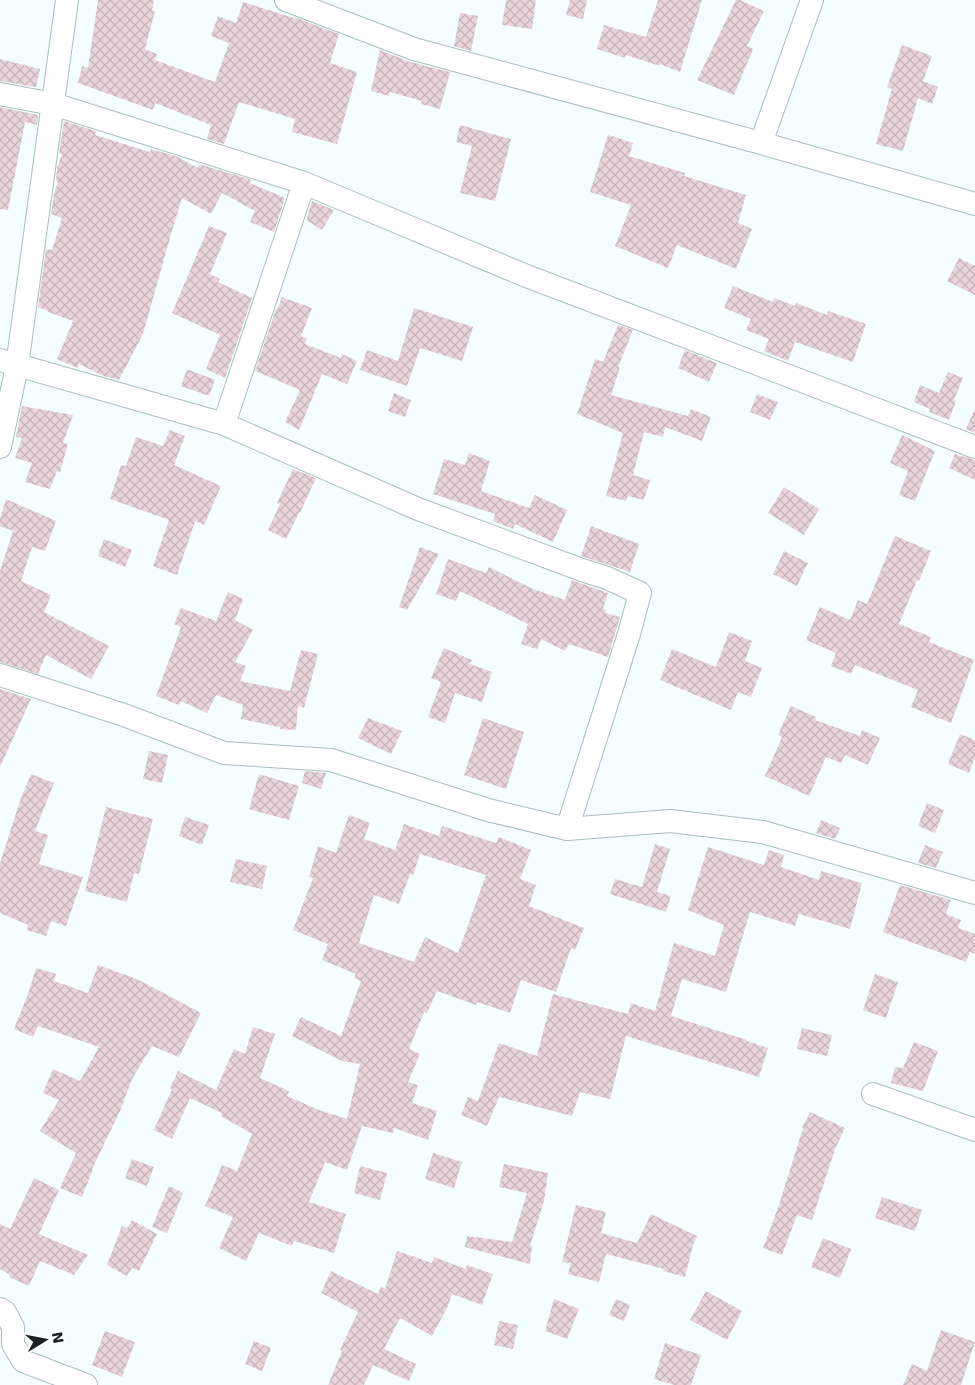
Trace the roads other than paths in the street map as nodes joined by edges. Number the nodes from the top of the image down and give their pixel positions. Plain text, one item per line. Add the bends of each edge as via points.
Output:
1 (67, 0) edge
2 (286, 0) edge
3 (812, 0) edge
4 (0, 94) edge
5 (53, 104) junction
6 (761, 143) junction
7 (304, 184) junction
8 (975, 204) edge
9 (9, 363) edge
10 (224, 424) junction
11 (0, 447) edge
12 (975, 447) edge
13 (0, 675) edge
14 (567, 829) junction
15 (975, 893) edge
16 (873, 1094) dead end
17 (975, 1130) edge
18 (0, 1309) edge
19 (86, 1385) edge

1 - 5 street
2 - 6 street via 414,49
3 - 6 street
4 - 5 street
5 - 7 street
5 - 9 street
6 - 8 street
7 - 10 street
7 - 12 street via 524,275
9 - 10 street
9 - 11 street
10 - 14 street via 418,509 640,593
13 - 14 street via 124,715 224,753 331,760 488,810
14 - 15 street via 670,821 763,832
16 - 17 street
18 - 19 street via 13,1327 13,1344 22,1360

